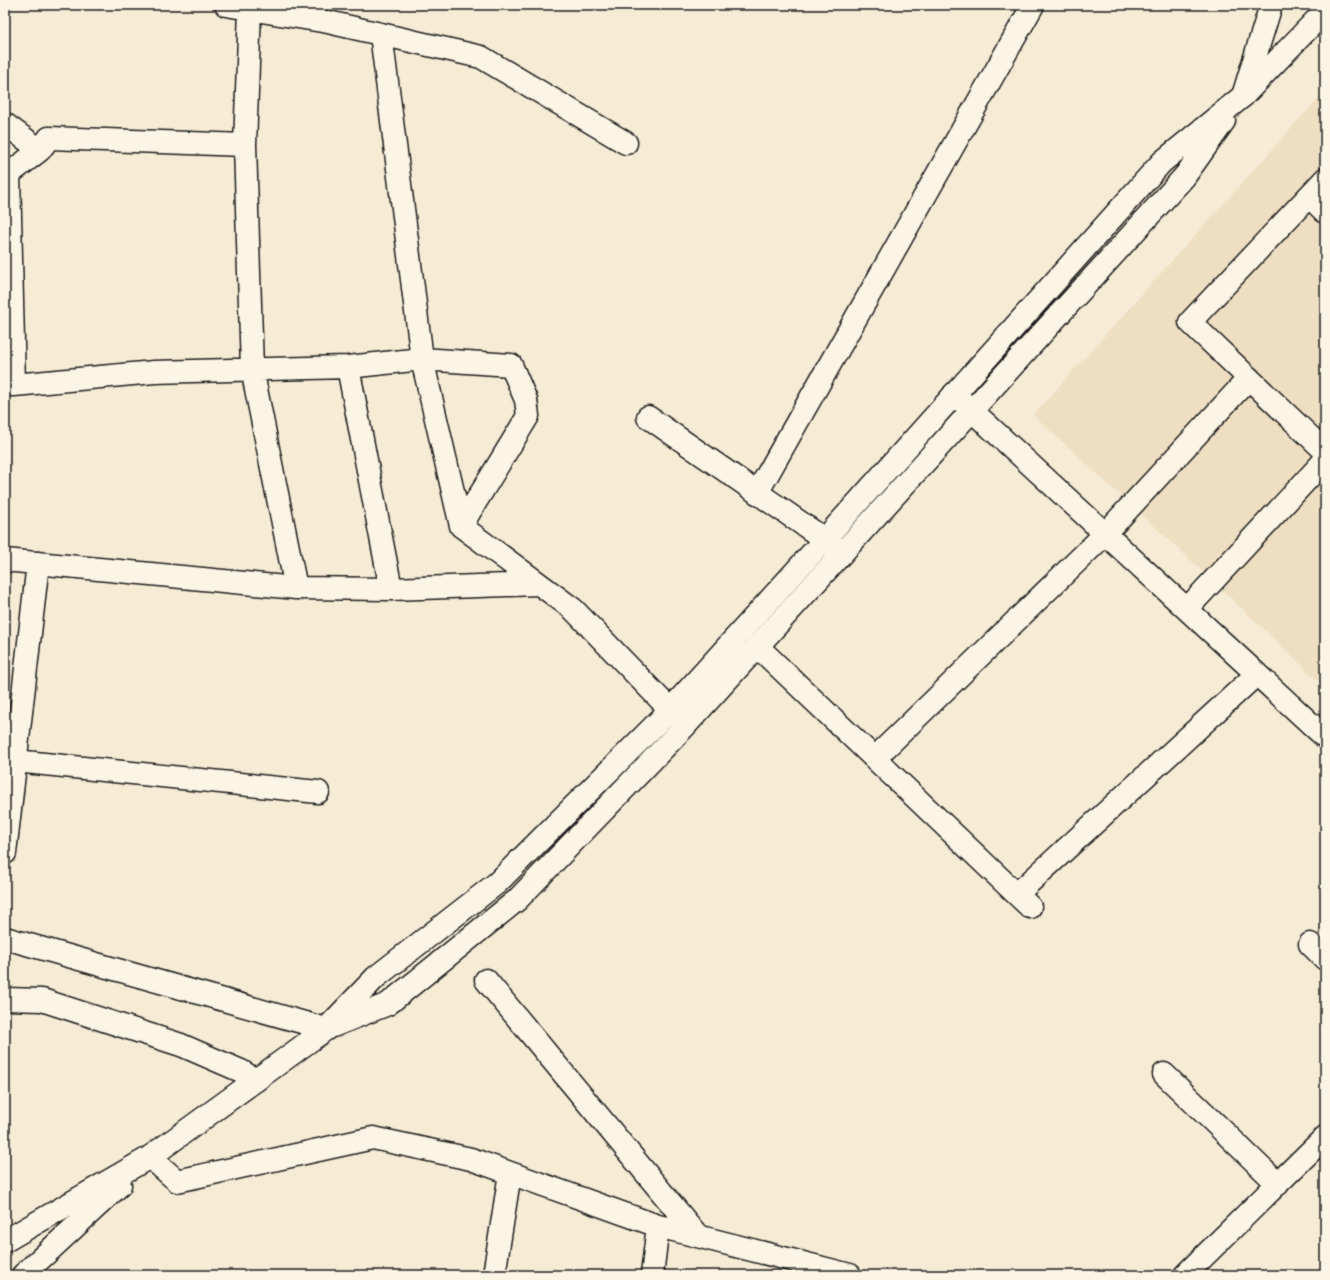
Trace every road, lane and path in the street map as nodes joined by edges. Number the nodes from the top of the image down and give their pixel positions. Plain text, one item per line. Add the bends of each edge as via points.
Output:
1 (226, 5) edge
2 (1033, 5) edge
3 (1271, 5) edge
4 (250, 9) junction
5 (1325, 11) edge
6 (329, 13) edge
7 (381, 34) junction
8 (1243, 96) junction
9 (5, 124) edge
10 (626, 143) dead end
11 (245, 145) junction
12 (40, 150) junction
13 (1325, 179) edge
14 (1309, 196) junction
15 (1325, 212) edge
16 (422, 359) junction
17 (348, 367) junction
18 (252, 369) junction
19 (1249, 378) junction
20 (10, 384) edge
21 (954, 394) junction
22 (972, 410) junction
23 (648, 418) dead end
24 (1325, 451) edge
25 (1325, 460) edge
26 (757, 493) junction
27 (461, 526) junction
28 (1105, 534) junction
29 (824, 540) junction
30 (843, 552) junction
31 (5, 560) edge
32 (38, 563) junction
33 (539, 584) junction
34 (296, 588) junction
35 (391, 589) junction
36 (1187, 610) junction
37 (757, 646) junction
38 (1257, 674) junction
39 (670, 710) junction
40 (685, 726) junction
41 (1325, 737) edge
42 (13, 749) edge
43 (875, 758) junction
44 (318, 792) dead end
45 (5, 853) edge
46 (5, 938) edge
47 (486, 980) dead end
48 (5, 999) edge
49 (326, 1029) junction
50 (1164, 1074) dead end
51 (256, 1080) junction
52 (1325, 1138) edge
53 (150, 1157) junction
54 (510, 1173) junction
55 (1278, 1184) junction
56 (658, 1226) junction
57 (698, 1236) junction
58 (5, 1241) edge
59 (815, 1271) edge
60 (23, 1275) edge
61 (494, 1275) edge
62 (652, 1275) edge
63 (850, 1275) edge
64 (1185, 1275) edge

1 - 4 street
2 - 26 street
3 - 8 street
4 - 6 street
4 - 11 street
5 - 8 street
6 - 7 street
7 - 10 street via 481,57
7 - 16 street
8 - 21 street via 1162,162
8 - 22 street via 1185,176
9 - 12 street
11 - 12 street via 48,138
11 - 18 street
12 - 20 street via 10,174
13 - 14 street
14 - 15 street
14 - 19 street via 1190,322
16 - 17 street
16 - 27 street
16 - 27 street via 511,365 526,400 528,416
17 - 18 street
17 - 35 street
18 - 20 street via 154,372
18 - 34 street
19 - 24 street
19 - 28 street
21 - 22 street
21 - 29 street
22 - 28 street
22 - 30 street
23 - 26 street
25 - 36 street
26 - 29 street
27 - 33 street
28 - 36 street
28 - 43 street
29 - 30 street
29 - 39 street
30 - 37 street
31 - 32 street
32 - 34 street
32 - 42 street
33 - 35 street
33 - 39 street via 573,608
34 - 35 street
36 - 38 street
37 - 40 street
37 - 43 street
38 - 41 street
38 - 43 street via 1024,900
39 - 40 street
39 - 49 street via 497,883 376,977
40 - 49 street via 518,900 388,1004
42 - 44 street
42 - 45 street
46 - 49 street
47 - 57 street
48 - 51 street via 42,1000 180,1045
49 - 51 street
50 - 55 street
51 - 53 street
52 - 55 street
53 - 54 street via 177,1181 373,1138 472,1159
53 - 58 street
53 - 60 street
54 - 56 street
54 - 61 street
55 - 64 street
56 - 57 street
56 - 62 street
57 - 59 street
59 - 63 street

